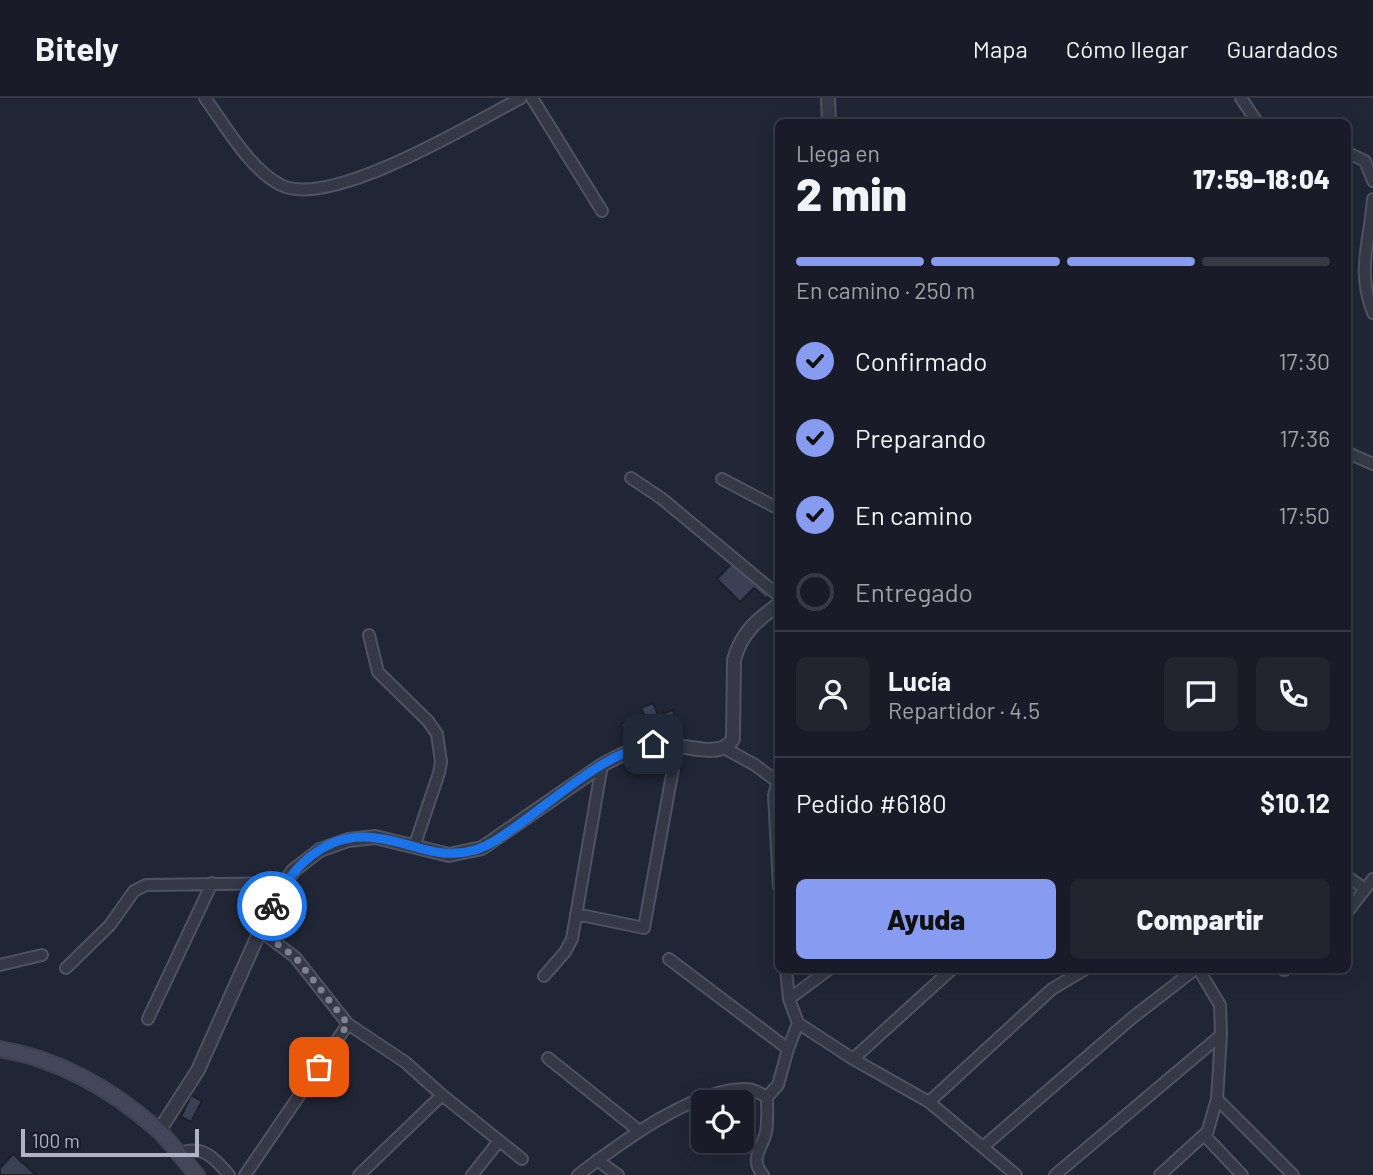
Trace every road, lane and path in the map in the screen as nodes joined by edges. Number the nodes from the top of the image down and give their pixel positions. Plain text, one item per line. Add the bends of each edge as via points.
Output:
1 (205, 98) edge
2 (521, 98) edge
3 (532, 98) edge
4 (828, 98) edge
5 (1241, 98) edge
6 (829, 119) edge
7 (1255, 119) edge
8 (1351, 154) edge
9 (1373, 181) edge
10 (1373, 199) edge
11 (602, 211) dead end
12 (1373, 313) edge
13 (1351, 454) edge
14 (1373, 464) edge
15 (631, 478) dead end
16 (722, 479) dead end
17 (775, 507) edge
18 (775, 593) edge
19 (775, 607) edge
20 (369, 635) dead end
21 (675, 744) junction
22 (724, 748) junction
23 (602, 765) junction
24 (775, 781) edge
25 (775, 792) edge
26 (775, 813) edge
27 (414, 847) junction
28 (1351, 879) edge
29 (1373, 879) edge
30 (212, 883) junction
31 (284, 883) junction
32 (1365, 889) junction
33 (1351, 907) edge
34 (576, 914) junction
35 (260, 931) junction
36 (42, 955) dead end
37 (669, 959) dead end
38 (0, 965) edge
39 (66, 968) dead end
40 (786, 973) edge
41 (824, 973) edge
42 (948, 973) edge
43 (1079, 973) edge
44 (1193, 973) edge
45 (1199, 973) edge
46 (544, 975) dead end
47 (789, 999) junction
48 (148, 1019) dead end
49 (798, 1023) junction
50 (348, 1024) junction
51 (1221, 1035) junction
52 (0, 1049) edge
53 (788, 1049) junction
54 (548, 1058) dead end
55 (853, 1059) junction
56 (442, 1095) junction
57 (767, 1097) junction
58 (1217, 1099) junction
59 (929, 1102) junction
60 (638, 1130) junction
61 (159, 1131) junction
62 (1206, 1133) junction
63 (499, 1141) junction
64 (984, 1146) junction
65 (177, 1154) junction
66 (523, 1159) dead end
67 (597, 1160) junction
68 (197, 1175) edge
69 (229, 1175) edge
70 (245, 1175) edge
71 (359, 1175) edge
72 (472, 1175) edge
73 (578, 1175) edge
74 (618, 1175) edge
75 (764, 1175) edge
76 (1016, 1175) edge
77 (1055, 1175) edge
78 (1160, 1175) edge
79 (1242, 1175) edge
80 (1293, 1175) edge

1 - 2 street via 260,172 283,187 306,191 397,163
3 - 11 street
4 - 6 street
5 - 7 street
8 - 9 street via 1365,161
10 - 12 street via 1363,284
13 - 14 street
15 - 18 street
16 - 17 street
19 - 22 street via 747,630 737,649 733,739
20 - 27 street via 378,672 437,734 439,773
21 - 22 street via 714,751
21 - 23 street via 636,748
21 - 34 street via 644,928
22 - 24 street
23 - 27 street via 482,848 449,855
23 - 34 street
25 - 26 street
27 - 31 street via 374,837 337,842 294,870
28 - 32 street
29 - 32 street
30 - 31 street
30 - 39 street via 146,885 134,891 110,925
30 - 48 street
31 - 35 street
32 - 33 street
34 - 46 street via 572,939
35 - 50 street via 295,957
35 - 61 street via 198,1070
36 - 38 street
37 - 53 street
40 - 47 street
41 - 47 street
42 - 55 street
43 - 59 street via 1052,989
44 - 64 street via 1132,1018
45 - 51 street via 1220,1005
47 - 49 street
49 - 53 street
49 - 55 street
50 - 56 street via 405,1062
50 - 70 street
51 - 58 street
51 - 77 street
52 - 61 main road via 68,1069
53 - 57 street via 778,1086
54 - 60 street
55 - 59 street
56 - 63 street
56 - 71 street
57 - 60 street via 750,1088 711,1094
57 - 75 street via 766,1132 756,1160
58 - 62 street
58 - 80 street
59 - 64 street
60 - 67 street
61 - 65 main road
62 - 78 street
62 - 79 street via 1208,1141
63 - 66 street
63 - 72 street
64 - 76 street
65 - 68 main road
65 - 69 street via 190,1149 204,1151
67 - 73 street
67 - 74 street

